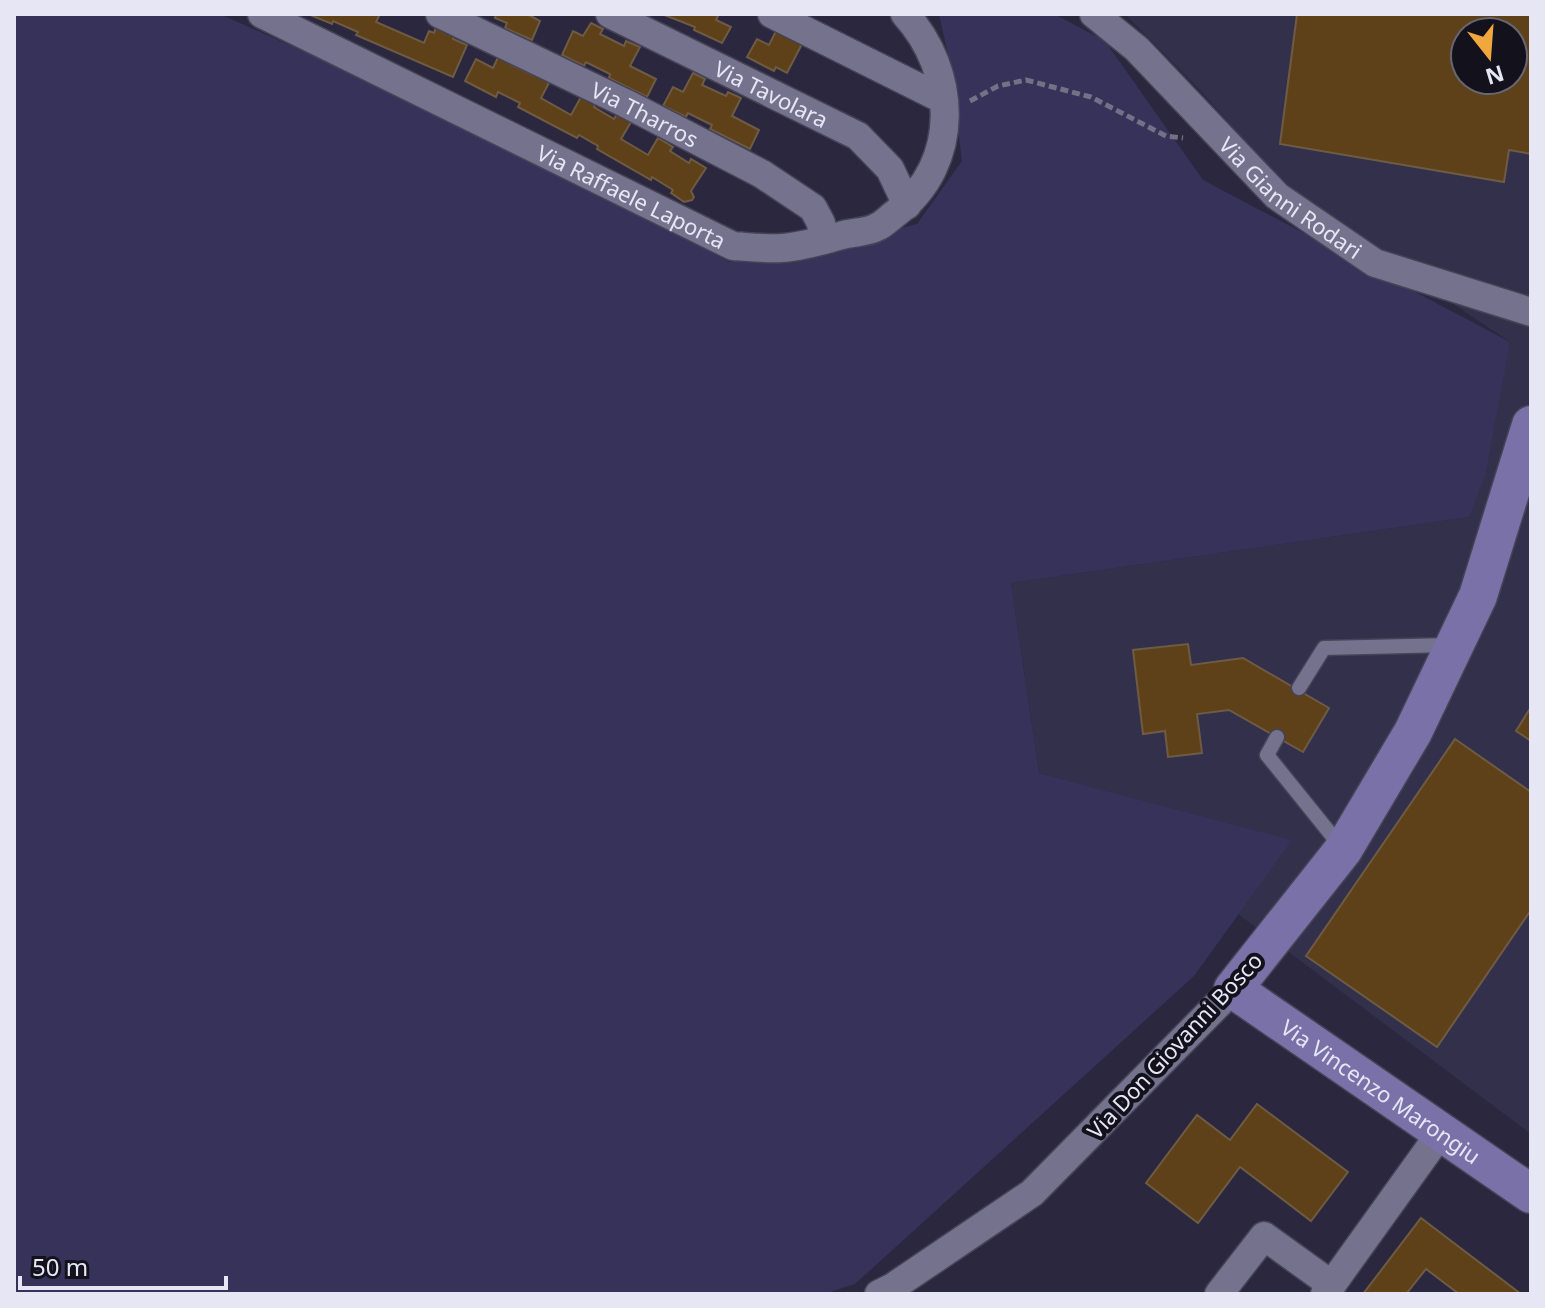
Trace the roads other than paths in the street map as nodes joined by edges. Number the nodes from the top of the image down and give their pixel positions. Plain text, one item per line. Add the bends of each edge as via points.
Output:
1 (262, 14) edge
2 (440, 14) edge
3 (610, 14) edge
4 (772, 14) edge
5 (905, 14) edge
6 (1094, 14) edge
7 (944, 111) junction
8 (907, 205) junction
9 (823, 240) junction
10 (1531, 312) edge
11 (1531, 425) edge
12 (1455, 645) junction
13 (1299, 688) dead end
14 (1277, 737) dead end
15 (1343, 850) junction
16 (1233, 989) junction
17 (1442, 1131) junction
18 (1531, 1194) edge
19 (1329, 1290) edge
20 (879, 1294) edge
21 (1219, 1294) edge

1 - 9 street, Via Raffaele Laporta via 733,246 783,248
2 - 9 street, Via Tharros via 762,174 813,208
3 - 8 street, Via Tavolara via 858,136 890,169
4 - 7 street
5 - 7 street via 933,55
6 - 10 street, Via Gianni Rodari via 1137,49 1277,196 1375,263
7 - 8 street, Via Raffaele Laporta via 942,151 928,181
8 - 9 street, Via Raffaele Laporta via 876,228
11 - 12 main road, Via Don Giovanni Bosco via 1478,596
12 - 13 lane via 1324,648
12 - 15 main road, Via Don Giovanni Bosco via 1413,732
14 - 15 lane via 1267,755
15 - 16 main road, Via Don Giovanni Bosco
16 - 17 main road, Via Vincenzo Marongiu
16 - 20 street, Via Don Giovanni Bosco via 1032,1193
17 - 18 main road, Via Vincenzo Marongiu
17 - 19 street
19 - 21 street via 1264,1236

